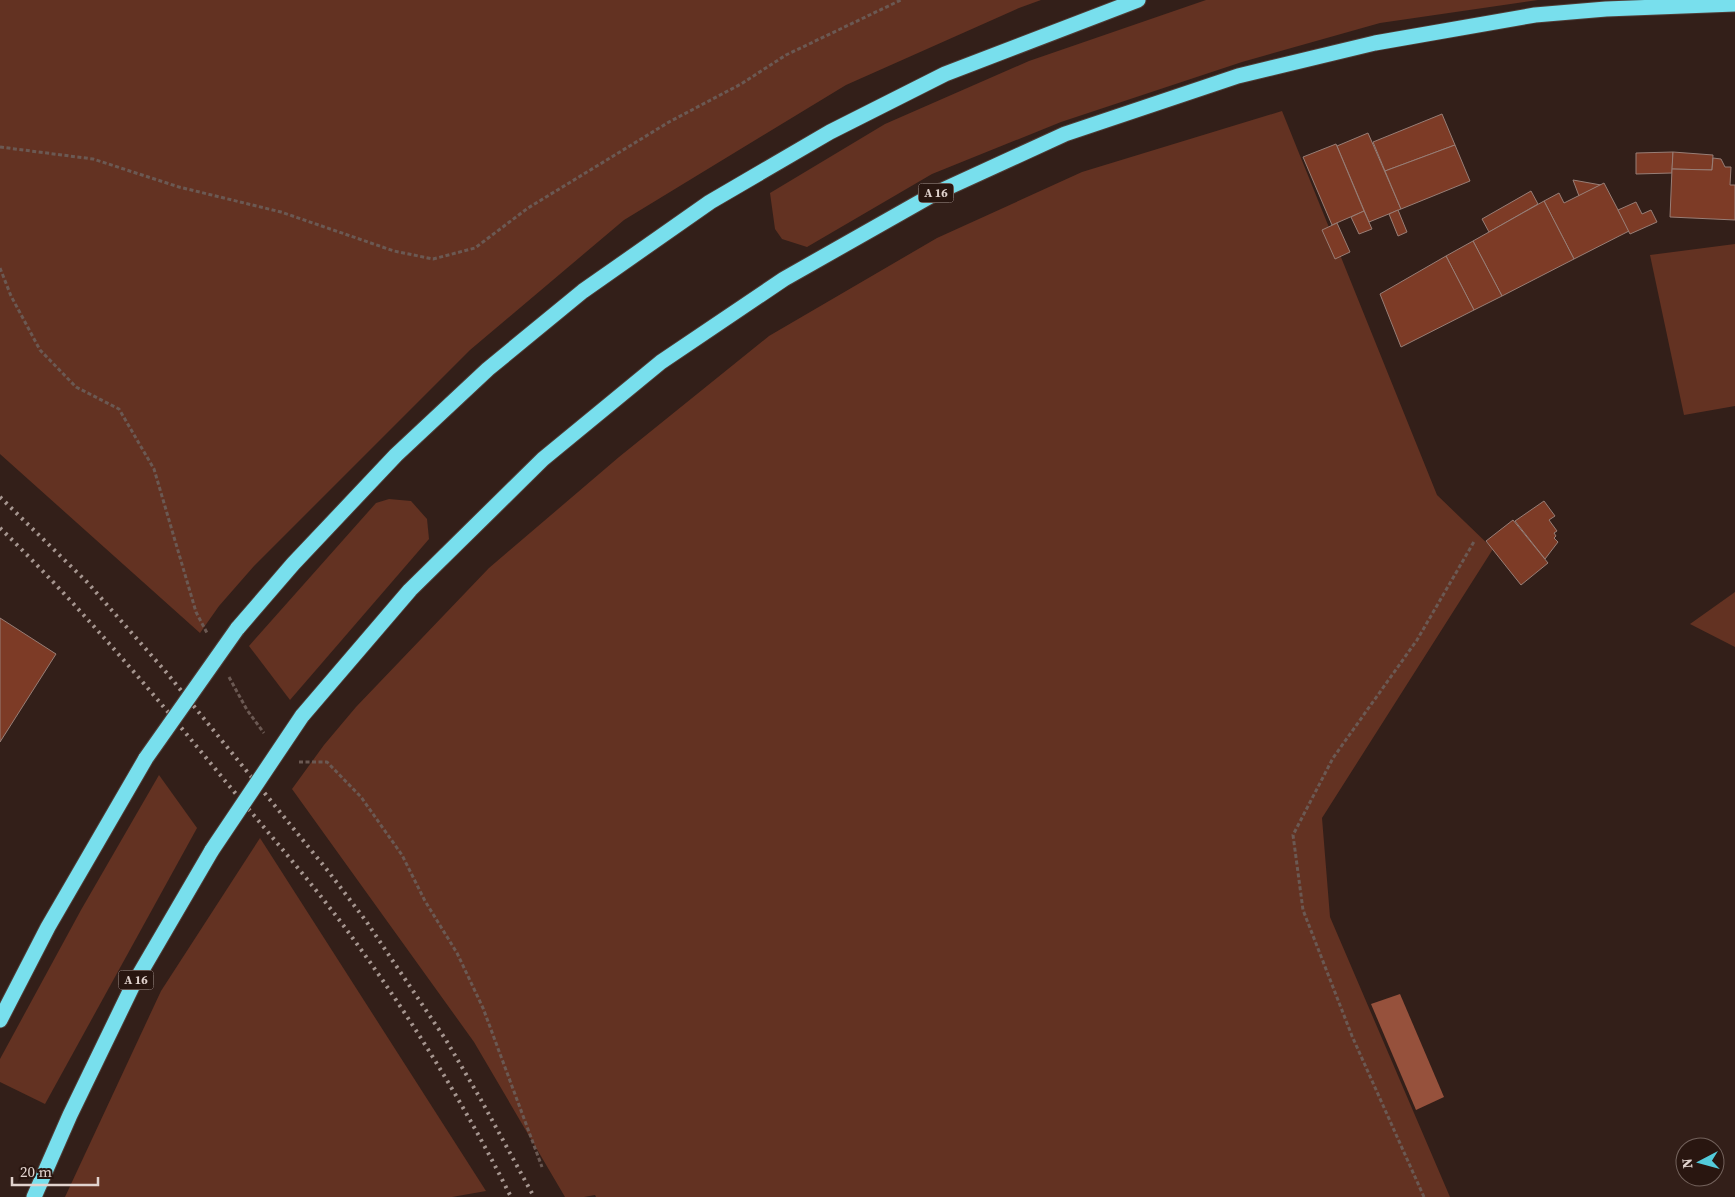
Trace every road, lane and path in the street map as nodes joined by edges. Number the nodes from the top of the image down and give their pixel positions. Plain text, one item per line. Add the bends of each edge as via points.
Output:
1 (901, 0) edge
2 (1138, 0) edge
3 (1735, 4) edge
4 (0, 147) edge
5 (1475, 540) dead end
6 (0, 1020) edge
7 (34, 1197) edge
8 (1424, 1197) edge

1 - 4 path via 786,55 741,84 669,122 528,208 474,248 434,259 394,251 281,212 179,187 93,159
2 - 6 highway, bridge via 945,74 830,132 710,202 583,291 488,369 396,455 293,564 237,629 146,758 48,927
3 - 7 highway, A 16, bridge via 1535,15 1374,43 1238,76 1065,134 934,194 776,284 661,362 550,453 410,590 302,716 212,850 132,987
5 - 8 path via 1417,640 1333,758 1293,835 1303,910 1352,1036

